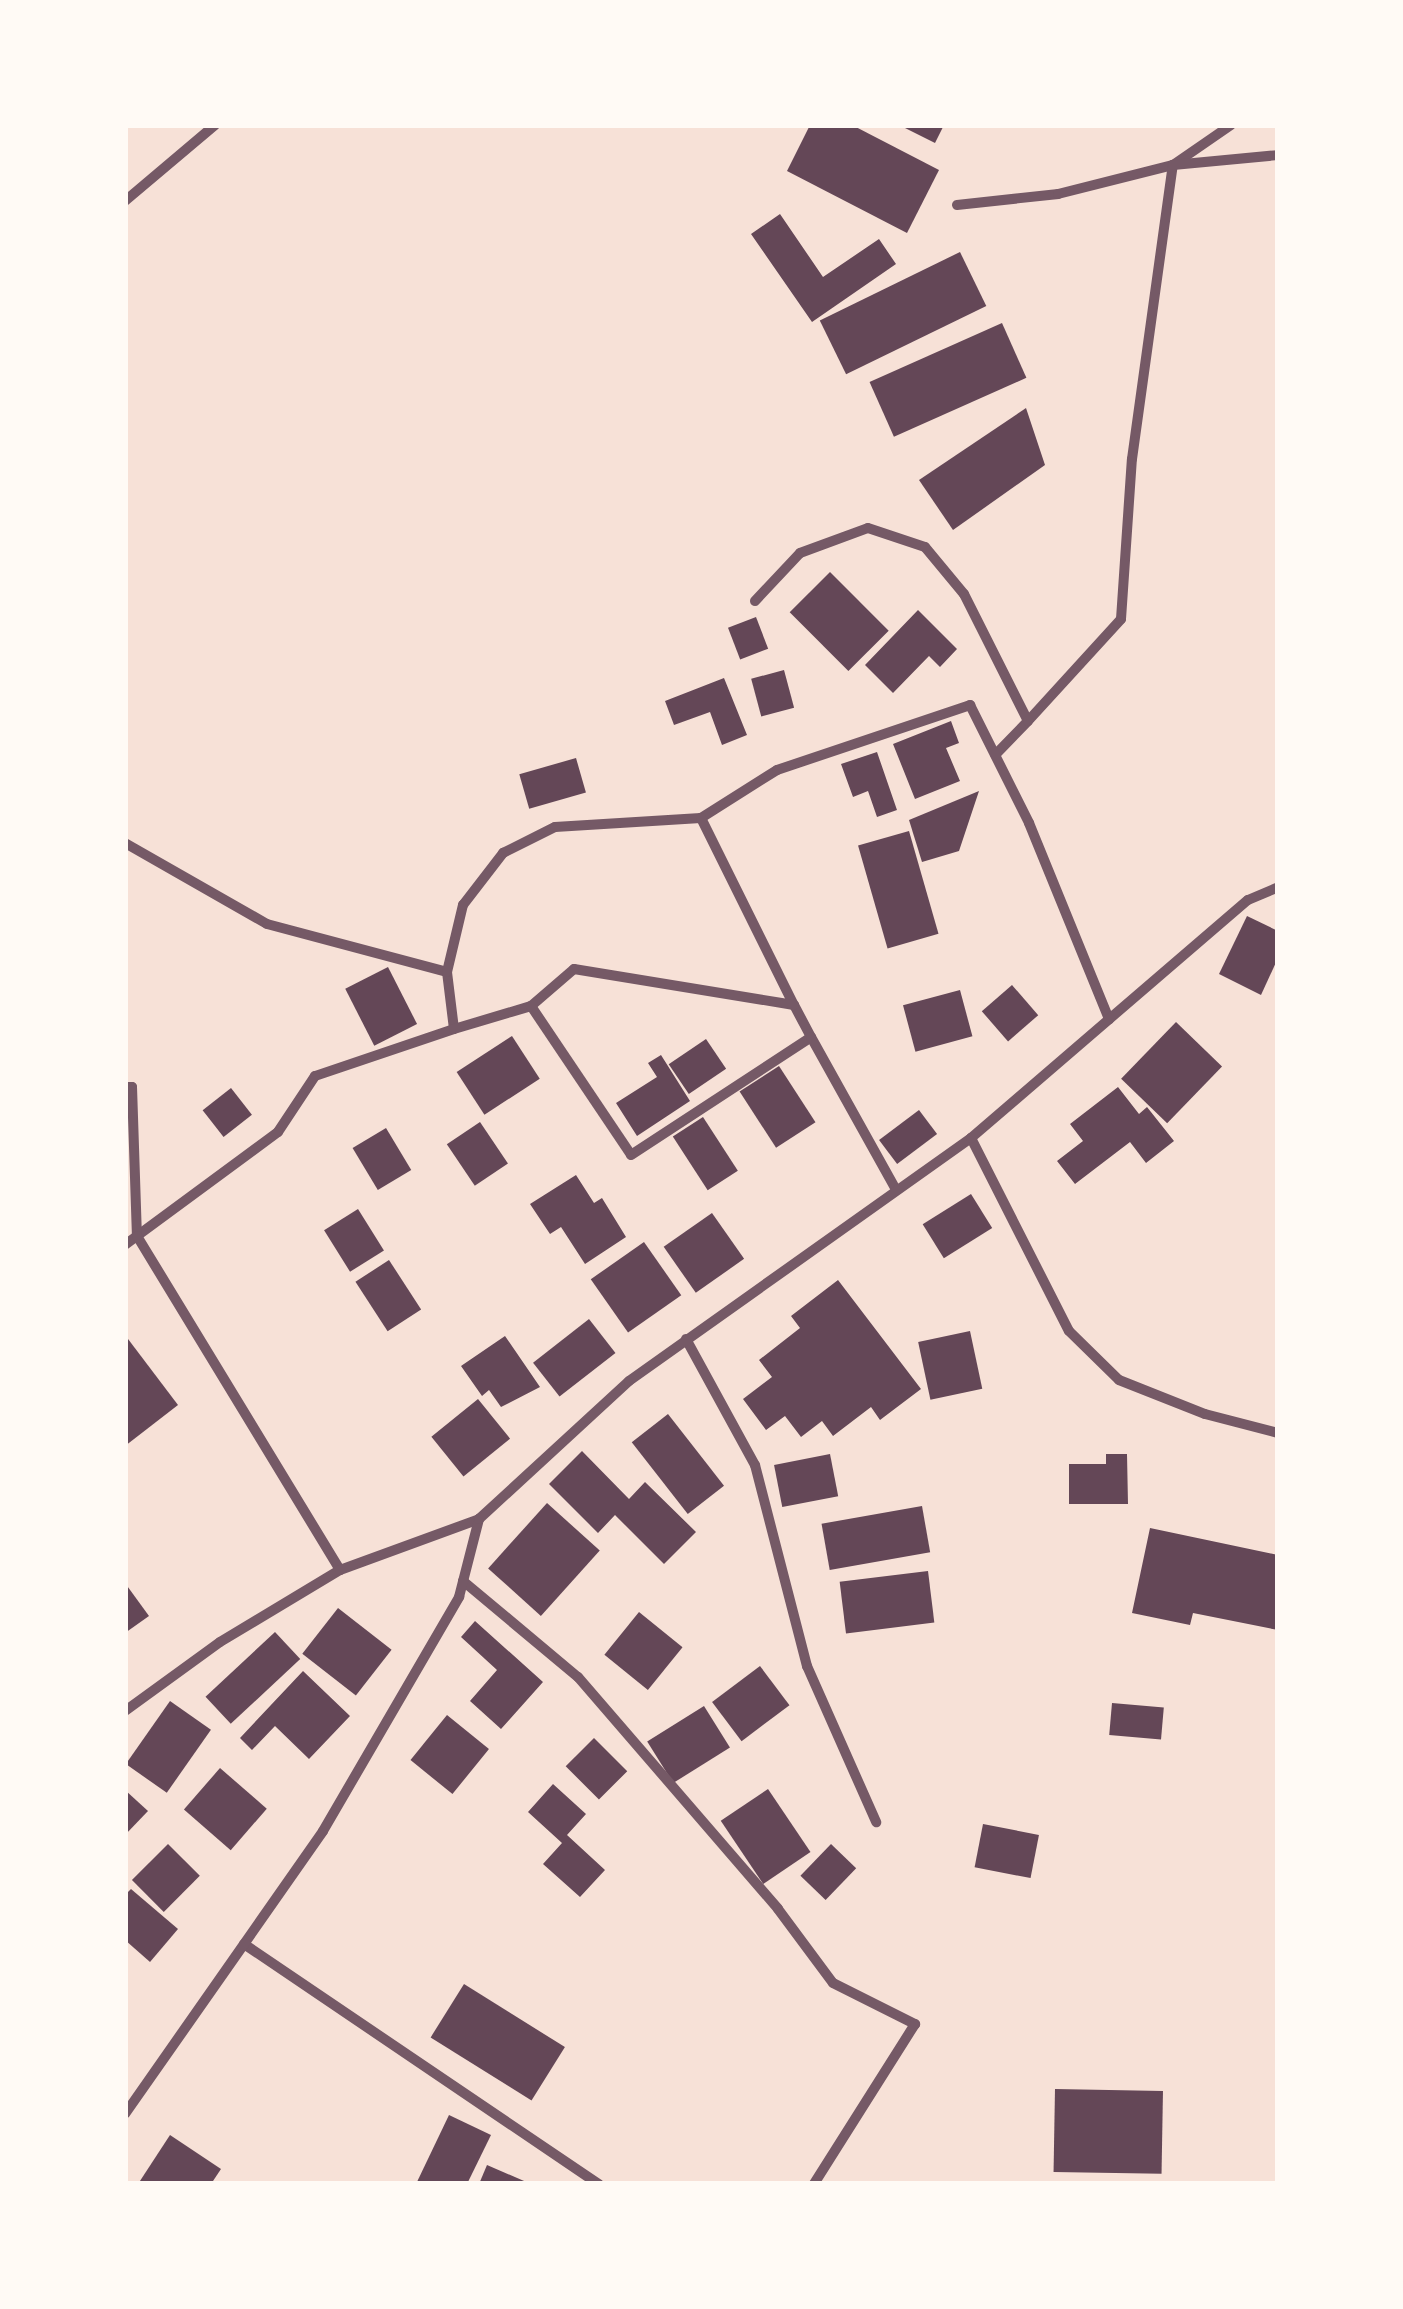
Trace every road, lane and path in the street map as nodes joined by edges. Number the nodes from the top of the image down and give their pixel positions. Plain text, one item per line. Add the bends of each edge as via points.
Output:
1 (215, 125) edge
2 (1231, 125) edge
3 (1278, 155) edge
4 (1173, 165) junction
5 (125, 201) edge
6 (957, 206) dead end
7 (755, 600) dead end
8 (1028, 720) junction
9 (994, 754) junction
10 (701, 818) junction
11 (125, 843) edge
12 (1278, 887) edge
13 (447, 972) junction
14 (794, 1005) junction
15 (531, 1006) junction
16 (1109, 1020) junction
17 (454, 1030) junction
18 (811, 1038) junction
19 (125, 1087) edge
20 (971, 1138) junction
21 (896, 1190) junction
22 (137, 1236) junction
23 (125, 1245) edge
24 (686, 1338) junction
25 (1278, 1433) edge
26 (479, 1519) junction
27 (340, 1570) junction
28 (463, 1581) junction
29 (125, 1711) edge
30 (876, 1822) dead end
31 (244, 1944) junction
32 (125, 2114) edge
33 (599, 2184) edge
34 (814, 2184) edge

1 - 5 street
2 - 4 street
3 - 4 street
4 - 6 street via 1058,194
4 - 8 street via 1132,459 1121,619
7 - 8 street via 800,553 868,528 925,547 964,594
8 - 9 street
9 - 10 street via 970,705 777,770
9 - 16 street
10 - 13 street via 555,827 503,853 464,905
10 - 14 street
11 - 13 street via 267,924
12 - 16 street via 1248,900
13 - 17 street
14 - 15 street via 574,969
14 - 18 street
15 - 17 street
15 - 18 street via 632,1155
16 - 20 street
17 - 22 street via 315,1076 278,1132
18 - 21 street
19 - 22 street via 132,1087
20 - 21 street
20 - 25 street via 1069,1332 1119,1380 1205,1414
21 - 24 street
22 - 23 street
22 - 27 street
24 - 26 street via 628,1381
24 - 30 street via 754,1465 807,1666
26 - 27 street
26 - 28 street
27 - 29 street via 220,1642
28 - 31 street via 323,1831
28 - 34 street via 578,1677 778,1909 833,1984 916,2024
31 - 32 street
31 - 33 street

